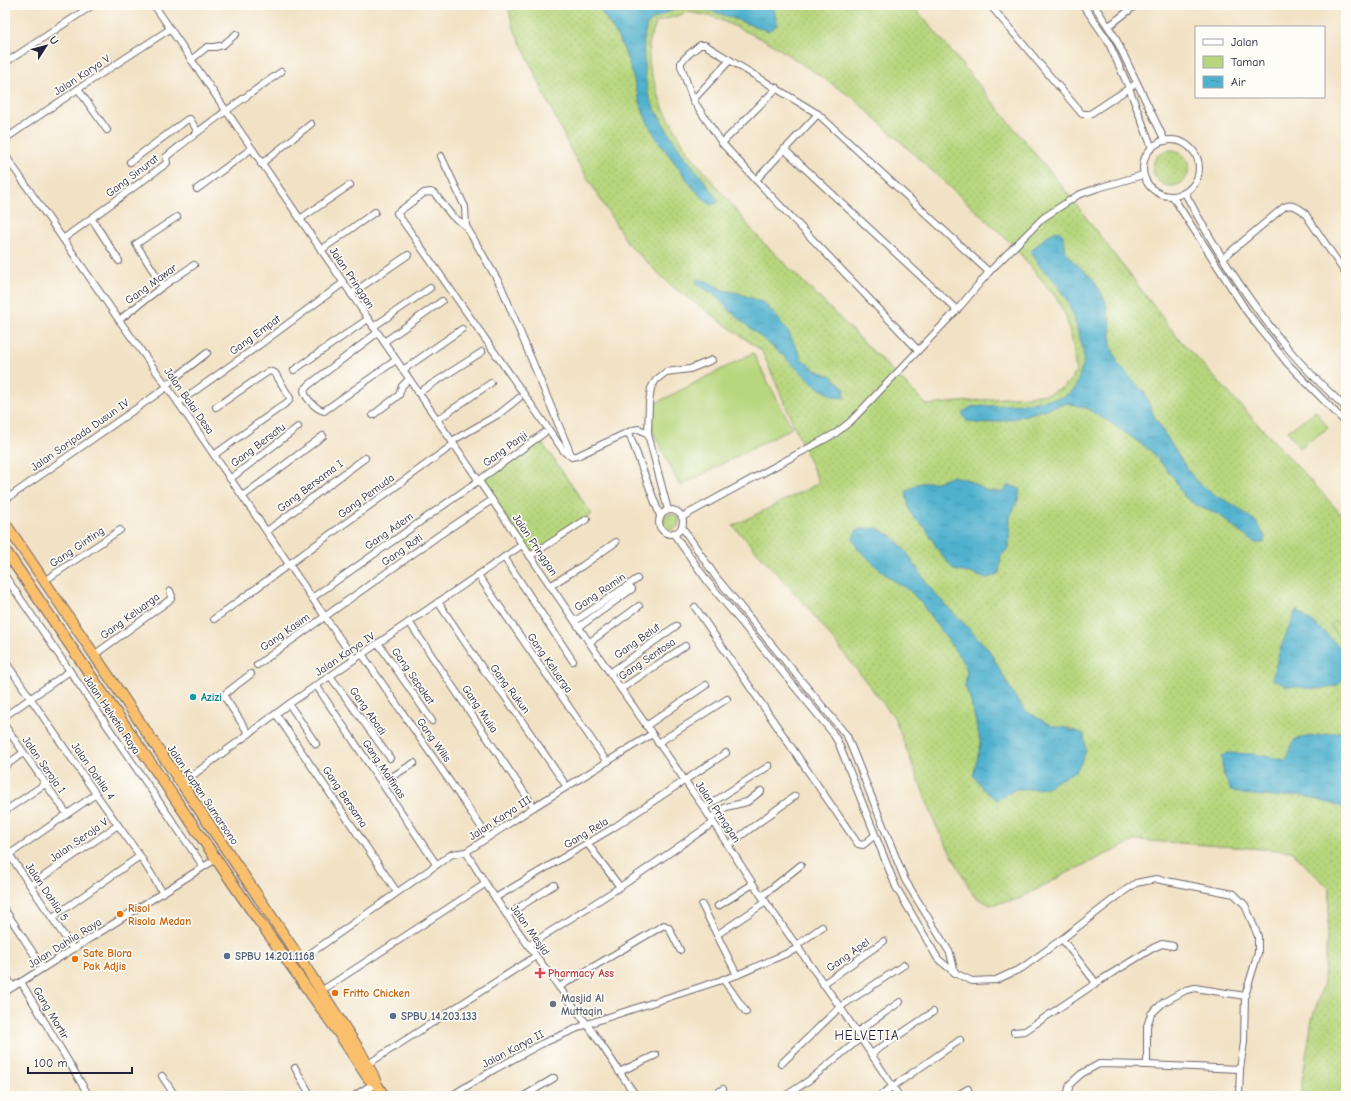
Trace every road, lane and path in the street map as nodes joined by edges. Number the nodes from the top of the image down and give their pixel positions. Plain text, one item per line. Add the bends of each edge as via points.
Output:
1 (93, 5) edge
2 (154, 5) edge
3 (990, 5) edge
4 (1083, 5) edge
5 (1094, 5) edge
6 (1136, 5) edge
7 (1108, 26) junction
8 (170, 29) junction
9 (236, 34) dead end
10 (191, 60) junction
11 (730, 60) junction
12 (5, 63) edge
13 (281, 72) dead end
14 (1137, 83) junction
15 (776, 88) junction
16 (1129, 88) junction
17 (78, 89) junction
18 (693, 100) junction
19 (226, 112) junction
20 (818, 114) junction
21 (311, 124) dead end
22 (107, 130) dead end
23 (198, 132) junction
24 (5, 139) edge
25 (1164, 141) junction
26 (722, 144) junction
27 (1152, 148) junction
28 (251, 149) junction
29 (784, 149) junction
30 (5, 154) edge
31 (441, 156) dead end
32 (130, 162) dead end
33 (262, 164) junction
34 (1143, 175) junction
35 (756, 180) junction
36 (350, 185) dead end
37 (197, 189) dead end
38 (1185, 193) junction
39 (1173, 197) junction
40 (375, 212) dead end
41 (177, 217) dead end
42 (92, 219) junction
43 (300, 219) junction
44 (466, 226) junction
45 (63, 239) junction
46 (321, 250) junction
47 (408, 255) dead end
48 (1223, 258) junction
49 (119, 261) dead end
50 (194, 265) dead end
51 (989, 272) junction
52 (1346, 274) edge
53 (343, 283) junction
54 (163, 286) junction
55 (430, 288) dead end
56 (350, 294) junction
57 (442, 301) dead end
58 (957, 310) junction
59 (368, 319) junction
60 (119, 320) junction
61 (373, 327) junction
62 (462, 329) dead end
63 (377, 333) junction
64 (384, 342) junction
65 (918, 350) junction
66 (482, 352) dead end
67 (207, 353) dead end
68 (396, 360) junction
69 (712, 360) dead end
70 (294, 370) dead end
71 (403, 370) junction
72 (409, 379) junction
73 (491, 383) dead end
74 (166, 386) junction
75 (418, 393) junction
76 (519, 398) dead end
77 (178, 403) junction
78 (216, 407) dead end
79 (1346, 408) edge
80 (372, 414) dead end
81 (437, 420) junction
82 (1346, 423) edge
83 (298, 427) dead end
84 (544, 433) dead end
85 (629, 433) junction
86 (648, 434) junction
87 (323, 436) dead end
88 (453, 443) junction
89 (214, 455) junction
90 (572, 457) junction
91 (365, 458) dead end
92 (230, 479) junction
93 (478, 481) junction
94 (243, 496) junction
95 (5, 500) edge
96 (492, 500) junction
97 (668, 510) junction
98 (660, 516) junction
99 (682, 516) junction
100 (587, 519) dead end
101 (5, 524) edge
102 (682, 527) junction
103 (120, 530) dead end
104 (267, 531) junction
105 (673, 533) junction
106 (616, 542) dead end
107 (522, 545) junction
108 (5, 550) edge
109 (530, 556) junction
110 (504, 557) junction
111 (290, 564) junction
112 (478, 575) junction
113 (5, 576) edge
114 (637, 579) dead end
115 (44, 581) junction
116 (550, 586) junction
117 (632, 589) dead end
118 (170, 591) dead end
119 (312, 598) junction
120 (438, 602) junction
121 (640, 606) dead end
122 (696, 607) dead end
123 (325, 616) junction
124 (214, 619) dead end
125 (410, 622) junction
126 (577, 624) junction
127 (676, 626) dead end
128 (590, 642) junction
129 (378, 643) junction
130 (685, 646) dead end
131 (362, 654) junction
132 (780, 654) junction
133 (94, 655) junction
134 (354, 659) junction
135 (5, 661) edge
136 (573, 661) dead end
137 (773, 661) junction
138 (257, 665) dead end
139 (8, 670) edge
140 (70, 671) junction
141 (610, 672) junction
142 (251, 674) dead end
143 (330, 676) junction
144 (706, 685) dead end
145 (316, 686) junction
146 (621, 689) junction
147 (31, 698) junction
148 (727, 699) dead end
149 (289, 704) junction
150 (276, 714) junction
151 (5, 716) edge
152 (432, 721) dead end
153 (5, 726) edge
154 (646, 726) junction
155 (249, 734) junction
156 (652, 734) junction
157 (658, 743) junction
158 (316, 744) dead end
159 (23, 753) junction
160 (726, 753) dead end
161 (390, 758) dead end
162 (607, 762) junction
163 (414, 763) dead end
164 (5, 766) edge
165 (769, 766) dead end
166 (684, 780) junction
167 (382, 783) junction
168 (45, 784) junction
169 (181, 784) junction
170 (567, 787) junction
171 (761, 791) dead end
172 (96, 794) junction
173 (869, 794) junction
174 (795, 796) dead end
175 (859, 796) junction
176 (534, 807) junction
177 (704, 808) junction
178 (5, 811) edge
179 (66, 814) junction
180 (712, 820) junction
181 (118, 825) junction
182 (875, 835) junction
183 (488, 837) junction
184 (588, 843) junction
185 (728, 845) junction
186 (5, 848) edge
187 (466, 852) junction
188 (10, 854) junction
189 (140, 856) junction
190 (216, 859) junction
191 (436, 864) junction
192 (801, 865) dead end
193 (203, 866) junction
194 (485, 884) junction
195 (753, 884) junction
196 (31, 885) junction
197 (554, 885) dead end
198 (620, 887) junction
199 (398, 892) junction
200 (163, 893) junction
201 (762, 896) junction
202 (495, 898) junction
203 (766, 902) junction
204 (702, 905) dead end
205 (718, 906) dead end
206 (5, 910) edge
207 (507, 915) junction
208 (53, 918) junction
209 (822, 927) dead end
210 (718, 934) junction
211 (1062, 940) junction
212 (884, 941) dead end
213 (529, 945) junction
214 (1173, 946) dead end
215 (798, 947) junction
216 (73, 949) junction
217 (680, 950) dead end
218 (536, 956) junction
219 (301, 960) junction
220 (904, 966) dead end
221 (43, 968) junction
222 (955, 973) junction
223 (5, 974) edge
224 (737, 975) junction
225 (723, 979) junction
226 (21, 982) junction
227 (1096, 983) junction
228 (823, 984) junction
229 (13, 986) junction
230 (559, 987) junction
231 (321, 990) junction
232 (5, 992) edge
233 (1245, 996) junction
234 (900, 1002) dead end
235 (840, 1007) junction
236 (746, 1012) dead end
237 (933, 1012) dead end
238 (587, 1024) junction
239 (857, 1032) junction
240 (1014, 1032) dead end
241 (860, 1038) junction
242 (960, 1040) dead end
243 (656, 1054) dead end
244 (871, 1054) junction
245 (368, 1064) junction
246 (781, 1064) dead end
247 (1147, 1065) junction
248 (295, 1068) dead end
249 (1240, 1069) junction
250 (619, 1072) junction
251 (162, 1076) dead end
252 (554, 1078) dead end
253 (376, 1083) junction
254 (892, 1087) junction
255 (723, 1089) dead end
256 (968, 1089) dead end
257 (89, 1096) edge
258 (175, 1096) edge
259 (311, 1096) edge
260 (356, 1096) edge
261 (384, 1096) edge
262 (451, 1096) edge
263 (524, 1096) edge
264 (636, 1096) edge
265 (712, 1096) edge
266 (785, 1096) edge
267 (879, 1096) edge
268 (899, 1096) edge
269 (956, 1096) edge
270 (1067, 1096) edge
271 (1240, 1096) edge

1 - 12 street
2 - 8 street, Jalan Pringgan
3 - 16 street via 1082,114 1090,114
4 - 16 street via 1108,41
5 - 7 street
6 - 7 street
7 - 14 street
8 - 10 street, Jalan Pringgan
8 - 17 street, Jalan Karya V
9 - 10 street via 223,44 207,47
10 - 19 street, Jalan Pringgan
11 - 15 street
11 - 18 street
11 - 18 street via 705,45 700,45 682,60 681,66
13 - 19 street, Gang Sinurat
14 - 16 street
14 - 25 street
15 - 20 street
15 - 26 street
16 - 27 street
17 - 22 street
17 - 24 street, Jalan Karya V
18 - 26 street
19 - 23 street, Gang Sinurat
19 - 28 street, Jalan Pringgan
20 - 29 street
20 - 51 street
21 - 33 street
23 - 32 street via 188,119
23 - 42 street, Gang Sinurat via 166,157 167,163
25 - 27 street
25 - 38 street via 1173,140 1186,145 1198,160 1197,178 1193,187
26 - 35 street
27 - 34 street via 1143,162
28 - 33 street, Jalan Pringgan
28 - 37 street
29 - 35 street
29 - 58 street
30 - 45 street, Jalan Balai Desa
31 - 44 street via 465,207
33 - 43 street, Jalan Pringgan
34 - 39 street via 1152,190
34 - 51 street via 1078,196 1043,218
35 - 65 street
36 - 43 street
38 - 39 street
38 - 48 street
39 - 82 street via 1246,312 1288,364
40 - 46 street
41 - 54 street via 136,244
42 - 45 street, Gang Sinurat
42 - 49 street
43 - 46 street, Jalan Pringgan
44 - 90 street via 501,286
44 - 90 street via 452,216 431,192 424,193 397,213 562,450
45 - 60 street, Jalan Balai Desa
46 - 53 street, Jalan Pringgan
47 - 56 street
48 - 52 street via 1284,207 1293,206 1304,212
48 - 79 street via 1254,306 1290,351
50 - 54 street, Gang Mawar
51 - 58 street
53 - 56 street, Jalan Pringgan
53 - 77 street, Gang Empat
54 - 60 street, Gang Mawar
55 - 61 street
56 - 59 street, Jalan Pringgan
57 - 64 street
58 - 65 street
59 - 61 street, Jalan Pringgan
59 - 70 street
60 - 74 street, Jalan Balai Desa
61 - 63 street, Jalan Pringgan
62 - 71 street
63 - 64 street, Jalan Pringgan
63 - 68 street via 310,384 304,393 316,408 324,411
64 - 68 street, Jalan Pringgan
65 - 99 street via 851,421 836,433
66 - 75 street
67 - 74 street, Jalan Soripada Dusun IV
68 - 71 street, Jalan Pringgan
69 - 86 street via 690,369 669,371 656,380 651,388
71 - 72 street, Jalan Pringgan
72 - 75 street, Jalan Pringgan
72 - 80 street via 402,386 399,395
73 - 81 street
74 - 77 street, Jalan Balai Desa
74 - 95 street, Jalan Soripada Dusun IV
75 - 81 street, Jalan Pringgan
76 - 88 street, Gang Pemuda
77 - 89 street, Jalan Balai Desa
78 - 89 street via 269,371 274,373 290,398 289,402
81 - 88 street, Jalan Pringgan
83 - 92 street, Gang Bersatu
84 - 93 street, Gang Panji
85 - 86 street via 638,429
85 - 90 street
85 - 98 street
86 - 97 street
87 - 94 street
88 - 93 street, Jalan Pringgan
88 - 111 street, Gang Pemuda
89 - 92 street, Jalan Balai Desa
91 - 104 street, Gang Bersama I
92 - 94 street, Jalan Balai Desa
93 - 96 street, Jalan Pringgan
93 - 119 street, Gang Adem
94 - 104 street, Jalan Balai Desa
96 - 107 street, Jalan Pringgan
96 - 123 street, Gang Roti
97 - 98 street
97 - 99 street via 676,511
98 - 105 street via 661,527 666,532
99 - 102 street
100 - 109 street
101 - 115 highway, Jalan Kapten Sumarsono
102 - 105 street
102 - 132 street via 716,577
103 - 115 street, Gang Ginting
104 - 111 street, Jalan Balai Desa
105 - 137 street via 708,582
106 - 116 street
107 - 109 street, Jalan Pringgan
107 - 110 street, Jalan Karya IV
108 - 190 highway, Jalan Kapten Sumarsono
109 - 116 street, Jalan Pringgan
110 - 112 street, Jalan Karya IV
110 - 136 street
111 - 119 street, Jalan Balai Desa
111 - 124 street, Gang Pemuda
112 - 120 street, Jalan Karya IV
112 - 162 street, Gang Keluarga
113 - 140 street, Jalan Helvetia Raya
114 - 126 street, Gang Ramin
115 - 133 highway, Jalan Kapten Sumarsono
116 - 126 street, Jalan Pringgan
117 - 126 street
118 - 133 street, Gang Keluarga via 171,599
119 - 123 street, Jalan Balai Desa
120 - 125 street, Jalan Karya IV
120 - 170 street, Gang Rukun
121 - 128 street
122 - 182 street via 858,844 863,845
123 - 134 street, Jalan Balai Desa
123 - 138 street, Gang Kasim
125 - 129 street, Jalan Karya IV
125 - 176 street, Gang Mulia
126 - 128 street, Jalan Pringgan
127 - 141 street, Gang Belut
128 - 141 street, Jalan Pringgan
129 - 131 street, Jalan Karya IV
129 - 152 street, Gang Sepakat
130 - 146 street, Gang Sentosa
131 - 134 street, Jalan Karya IV
131 - 183 street, Gang Wilis
132 - 137 street
132 - 173 street via 847,736
133 - 169 highway, Jalan Kapten Sumarsono
134 - 143 street, Jalan Karya IV
135 - 139 street, Jalan Dahlia 4
137 - 175 street via 835,737
139 - 147 street, Jalan Dahlia 4
140 - 147 street
140 - 193 street, Jalan Helvetia Raya
141 - 146 street, Jalan Pringgan
142 - 155 street via 224,696
143 - 145 street, Jalan Karya IV
143 - 161 street, Gang Abadi
144 - 154 street
145 - 149 street, Jalan Karya IV
145 - 167 street, Gang Malfinas
146 - 154 street, Jalan Pringgan
147 - 151 street
147 - 172 street, Jalan Dahlia 4
148 - 157 street
149 - 150 street, Jalan Karya IV
149 - 158 street
150 - 155 street, Jalan Karya IV
150 - 199 street, Gang Bersama
153 - 159 street, Jalan Seroja 1
154 - 156 street, Jalan Pringgan
155 - 169 street, Jalan Karya IV
156 - 157 street, Jalan Pringgan
156 - 162 street, Jalan Karya III
157 - 166 street, Jalan Pringgan
159 - 164 street
159 - 168 street, Jalan Seroja 1
160 - 166 street, Gang Rela
162 - 170 street, Jalan Karya III
163 - 167 street
165 - 177 street
166 - 177 street, Jalan Pringgan
166 - 184 street, Gang Rela
167 - 191 street, Gang Malfinas
168 - 178 street
168 - 179 street, Jalan Seroja 1
169 - 219 highway, Jalan Kapten Sumarsono
170 - 176 street, Jalan Karya III
171 - 180 street via 747,802 726,807
172 - 179 street
172 - 181 street, Jalan Dahlia 4
173 - 175 street
173 - 222 street via 905,880 950,953
174 - 185 street
175 - 182 street
176 - 183 street, Jalan Karya III
177 - 180 street, Jalan Pringgan
179 - 188 street
180 - 185 street, Jalan Pringgan
180 - 198 street
181 - 189 street, Jalan Dahlia 4
181 - 196 street, Jalan Seroja V
182 - 222 street via 903,900 938,959
183 - 187 street, Jalan Karya III
184 - 198 street
184 - 202 street, Gang Rela
185 - 195 street, Jalan Pringgan
186 - 188 street, Jalan Dahlia 5
187 - 191 street, Jalan Karya III via 452,854
187 - 194 street, Jalan Mesjid
188 - 196 street, Jalan Dahlia 5
189 - 200 street, Jalan Dahlia 4
189 - 208 street
190 - 193 street, Jalan Dahlia Raya
190 - 253 highway, Jalan Kapten Sumarsono via 368,1078
191 - 199 street, Jalan Karya III
192 - 201 street
193 - 200 street, Jalan Dahlia Raya
194 - 202 street, Jalan Mesjid
194 - 231 street
195 - 201 street, Jalan Pringgan
195 - 205 street
196 - 208 street, Jalan Dahlia 5
197 - 207 street
198 - 213 street
199 - 219 street, Jalan Karya III
200 - 216 street, Jalan Dahlia Raya
201 - 203 street, Jalan Pringgan
202 - 207 street, Jalan Mesjid
203 - 210 street
203 - 215 street, Jalan Pringgan
204 - 210 street
206 - 221 street
207 - 213 street, Jalan Mesjid
208 - 216 street, Jalan Dahlia 5
209 - 215 street, Jalan Karya II
210 - 224 street
211 - 222 street via 1022,968 996,980 972,981
211 - 227 street
211 - 233 street via 1136,883 1166,880 1234,894 1245,905 1258,936 1258,953
212 - 228 street, Gang Apel
213 - 218 street, Jalan Mesjid
214 - 227 street via 1162,944 1153,948
215 - 224 street, Jalan Karya II
215 - 228 street, Jalan Pringgan
216 - 221 street, Jalan Dahlia Raya
217 - 230 street via 669,928 664,925
218 - 230 street, Jalan Mesjid
218 - 245 street
219 - 231 highway, Jalan Kapten Sumarsono
220 - 235 street
221 - 226 street, Jalan Dahlia Raya
223 - 229 street
224 - 225 street, Jalan Karya II
225 - 236 street
225 - 238 street, Jalan Karya II
226 - 229 street, Jalan Dahlia Raya
226 - 257 street, Gang Mortir
227 - 240 street via 1026,1031
228 - 235 street, Jalan Pringgan
229 - 232 street, Jalan Dahlia Raya
230 - 238 street, Jalan Mesjid
231 - 245 highway, Jalan Kapten Sumarsono
233 - 247 street via 1196,988 1186,990 1164,1002 1151,1014 1147,1026
233 - 249 street via 1244,1042
234 - 239 street
235 - 239 street, Jalan Pringgan
235 - 246 street
237 - 244 street
238 - 250 street, Jalan Mesjid
238 - 262 street, Jalan Karya II via 541,1044
239 - 241 street, Jalan Pringgan
241 - 244 street, Jalan Pringgan
241 - 266 street via 808,1081
242 - 254 street
243 - 250 street
244 - 254 street, Jalan Pringgan
245 - 253 highway, Jalan Kapten Sumarsono
247 - 249 street
247 - 270 street via 1099,1064 1070,1084
248 - 259 street
249 - 271 street
250 - 264 street, Jalan Mesjid
251 - 258 street
252 - 263 street
253 - 260 street
253 - 261 highway, Jalan Kapten Sumarsono
254 - 267 street
254 - 268 street, Jalan Pringgan
255 - 265 street
256 - 269 street

